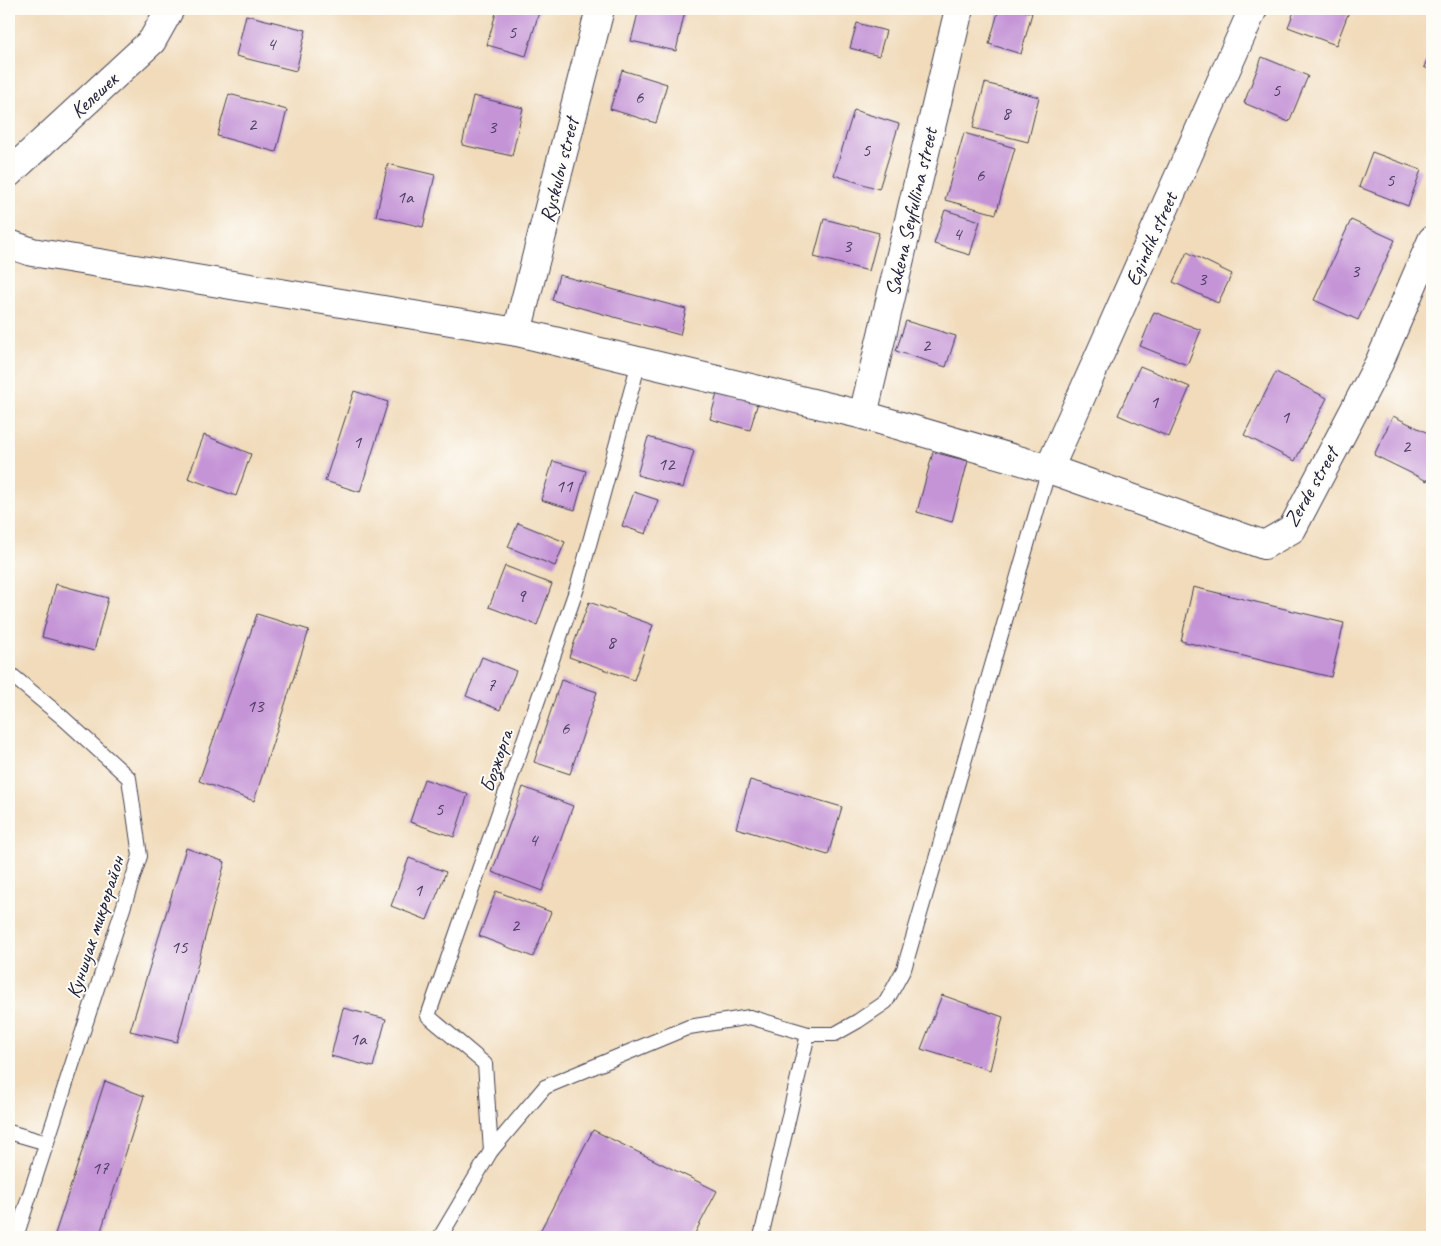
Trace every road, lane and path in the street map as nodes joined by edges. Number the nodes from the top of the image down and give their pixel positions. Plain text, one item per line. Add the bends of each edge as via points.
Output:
1 (170, 9) edge
2 (600, 9) edge
3 (959, 9) edge
4 (1253, 9) edge
5 (9, 173) edge
6 (1432, 240) edge
7 (9, 244) edge
8 (517, 332) junction
9 (639, 362) junction
10 (863, 416) junction
11 (1049, 469) junction
12 (9, 673) edge
13 (808, 1034) junction
14 (9, 1132) edge
15 (46, 1143) junction
16 (491, 1151) junction
17 (16, 1237) edge
18 (440, 1237) edge
19 (761, 1237) edge

1 - 5 street, Келешек via 152,41
2 - 8 street, Ryskulov street
3 - 10 street, Sakena Seyfullina street
4 - 11 street, Egindik street
6 - 11 street, Zerde street via 1379,363 1292,529 1264,545
7 - 8 street, Zerde street via 32,252
8 - 9 street, Zerde street
9 - 10 street, Zerde street
9 - 16 lane, Бозжорга via 578,584 428,1016 485,1064
10 - 11 street, Zerde street
11 - 13 lane via 904,969 886,1002 858,1021 834,1034
12 - 15 lane, Куншуак микрорайон via 129,778 140,856
13 - 16 lane via 750,1017 689,1027 545,1087
13 - 19 lane
14 - 15 lane
15 - 17 lane, Куншуак микрорайон
16 - 18 lane

